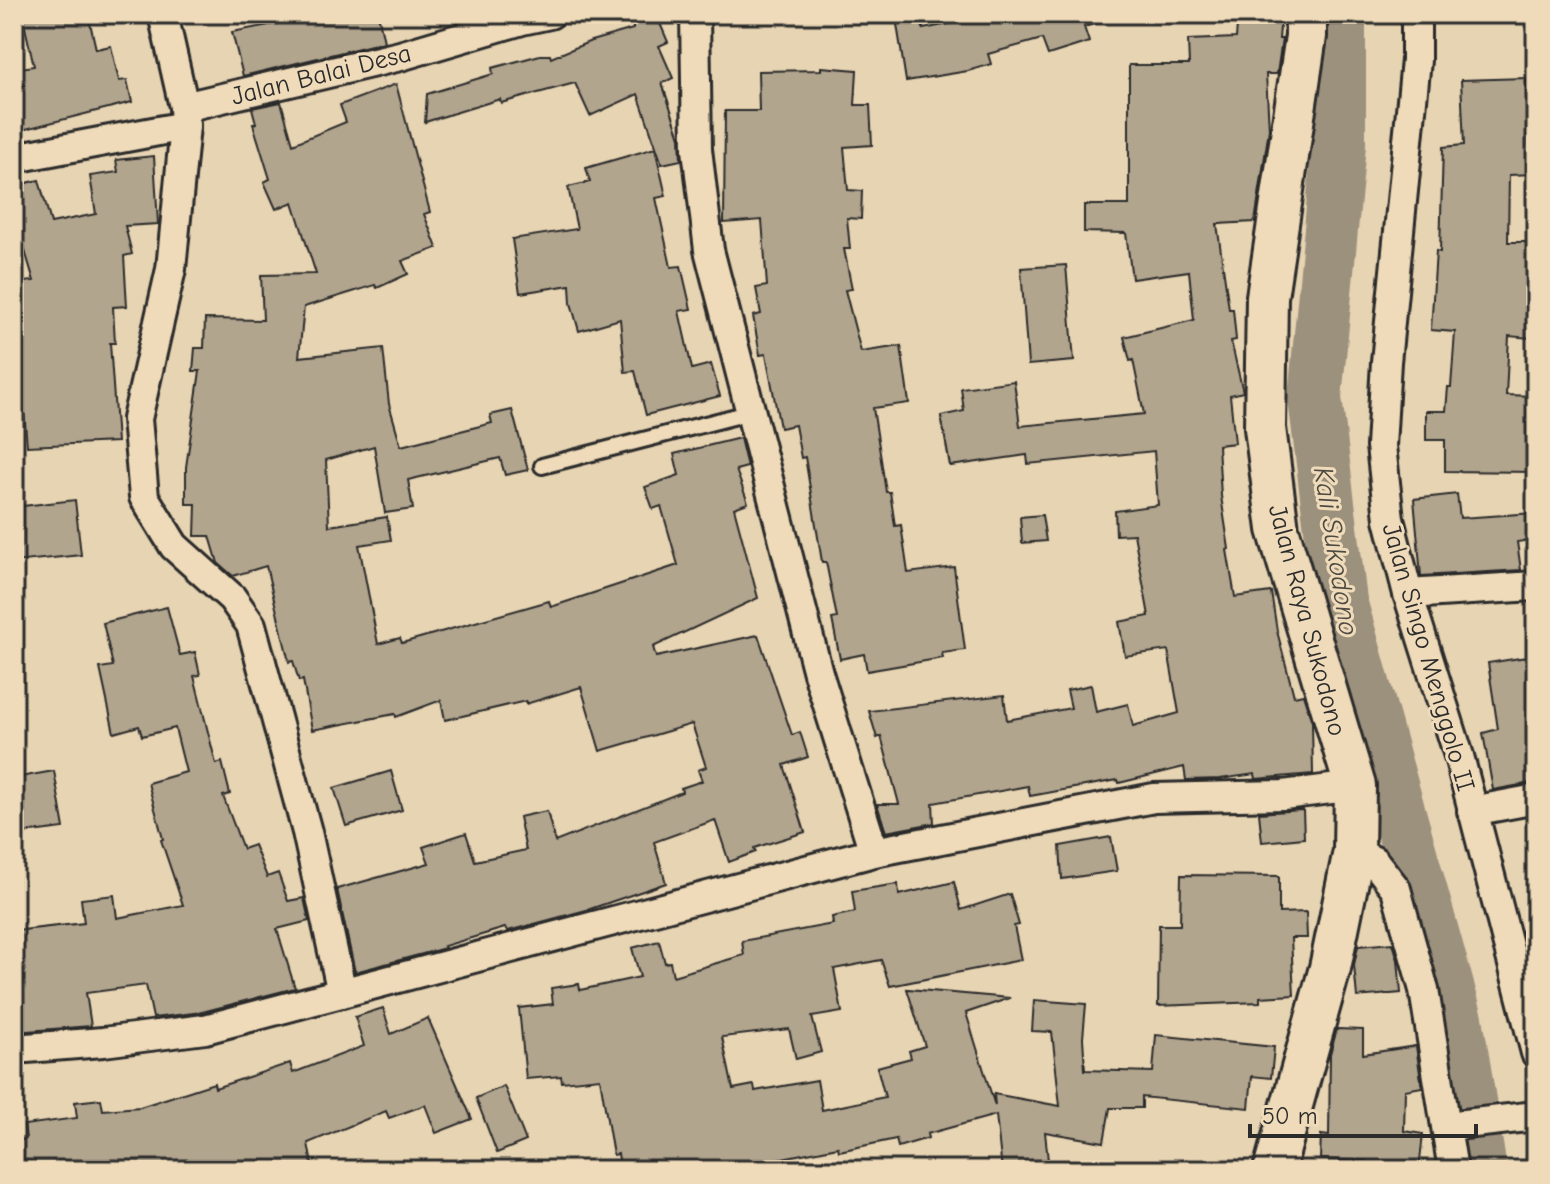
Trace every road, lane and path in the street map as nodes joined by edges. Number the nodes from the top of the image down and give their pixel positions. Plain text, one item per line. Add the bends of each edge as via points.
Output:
1 (163, 14) edge
2 (550, 14) edge
3 (695, 14) edge
4 (1306, 14) edge
5 (1416, 14) edge
6 (185, 116) junction
7 (14, 158) edge
8 (752, 412) junction
9 (542, 466) dead end
10 (1536, 586) edge
11 (1408, 594) junction
12 (1355, 786) junction
13 (1536, 799) edge
14 (1472, 811) junction
15 (1354, 851) junction
16 (874, 852) junction
17 (342, 993) junction
18 (14, 1049) edge
19 (1536, 1053) edge
20 (1536, 1116) edge
21 (1450, 1126) junction
22 (1274, 1170) edge
23 (1453, 1170) edge

1 - 6 street
2 - 6 street, Jalan Balai Desa
3 - 8 street via 697,149 709,250
4 - 12 main road, Jalan Raya Sukodono via 1267,297 1265,428 1278,529
5 - 11 street, Jalan Singo Menggolo II via 1381,446 1389,519
6 - 7 street, Jalan Balai Desa
6 - 17 street via 171,269 137,419 144,497 174,546 232,598 251,625 307,832
8 - 9 lane
8 - 16 street via 818,673
10 - 11 street
11 - 14 street, Jalan Singo Menggolo II
12 - 15 main road, Jalan Raya Sukodono
12 - 16 street via 1283,795 1154,798
13 - 14 street
14 - 19 street, Jalan Singo Menggolo II
15 - 21 street via 1374,861 1396,889 1424,990
15 - 22 main road, Jalan Raya Sukodono via 1330,968
16 - 17 street
17 - 18 street via 205,1029
20 - 21 street
21 - 23 street

